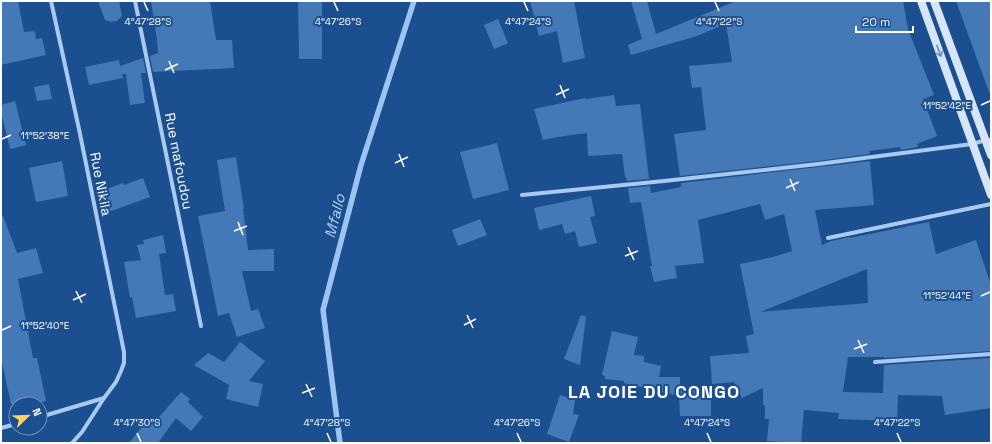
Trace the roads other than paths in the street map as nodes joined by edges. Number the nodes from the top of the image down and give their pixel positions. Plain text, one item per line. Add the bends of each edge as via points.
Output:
1 (51, 1) edge
2 (135, 1) edge
3 (921, 1) edge
4 (934, 1) edge
5 (988, 140) edge
6 (972, 144) junction
7 (991, 155) edge
8 (522, 195) dead end
9 (991, 195) edge
10 (991, 204) edge
11 (828, 238) dead end
12 (201, 326) dead end
13 (991, 354) edge
14 (875, 362) dead end
15 (104, 398) junction
16 (48, 415) edge
17 (72, 443) edge

1 - 15 street, Rue Nikila via 124,352 122,371
2 - 12 street, Rue mafoudou
3 -> 6 street
4 - 5 street
5 - 6 street
5 - 7 street
6 - 8 street via 818,164
6 - 9 street
10 - 11 street
13 - 14 street
15 - 16 street
15 - 17 street

